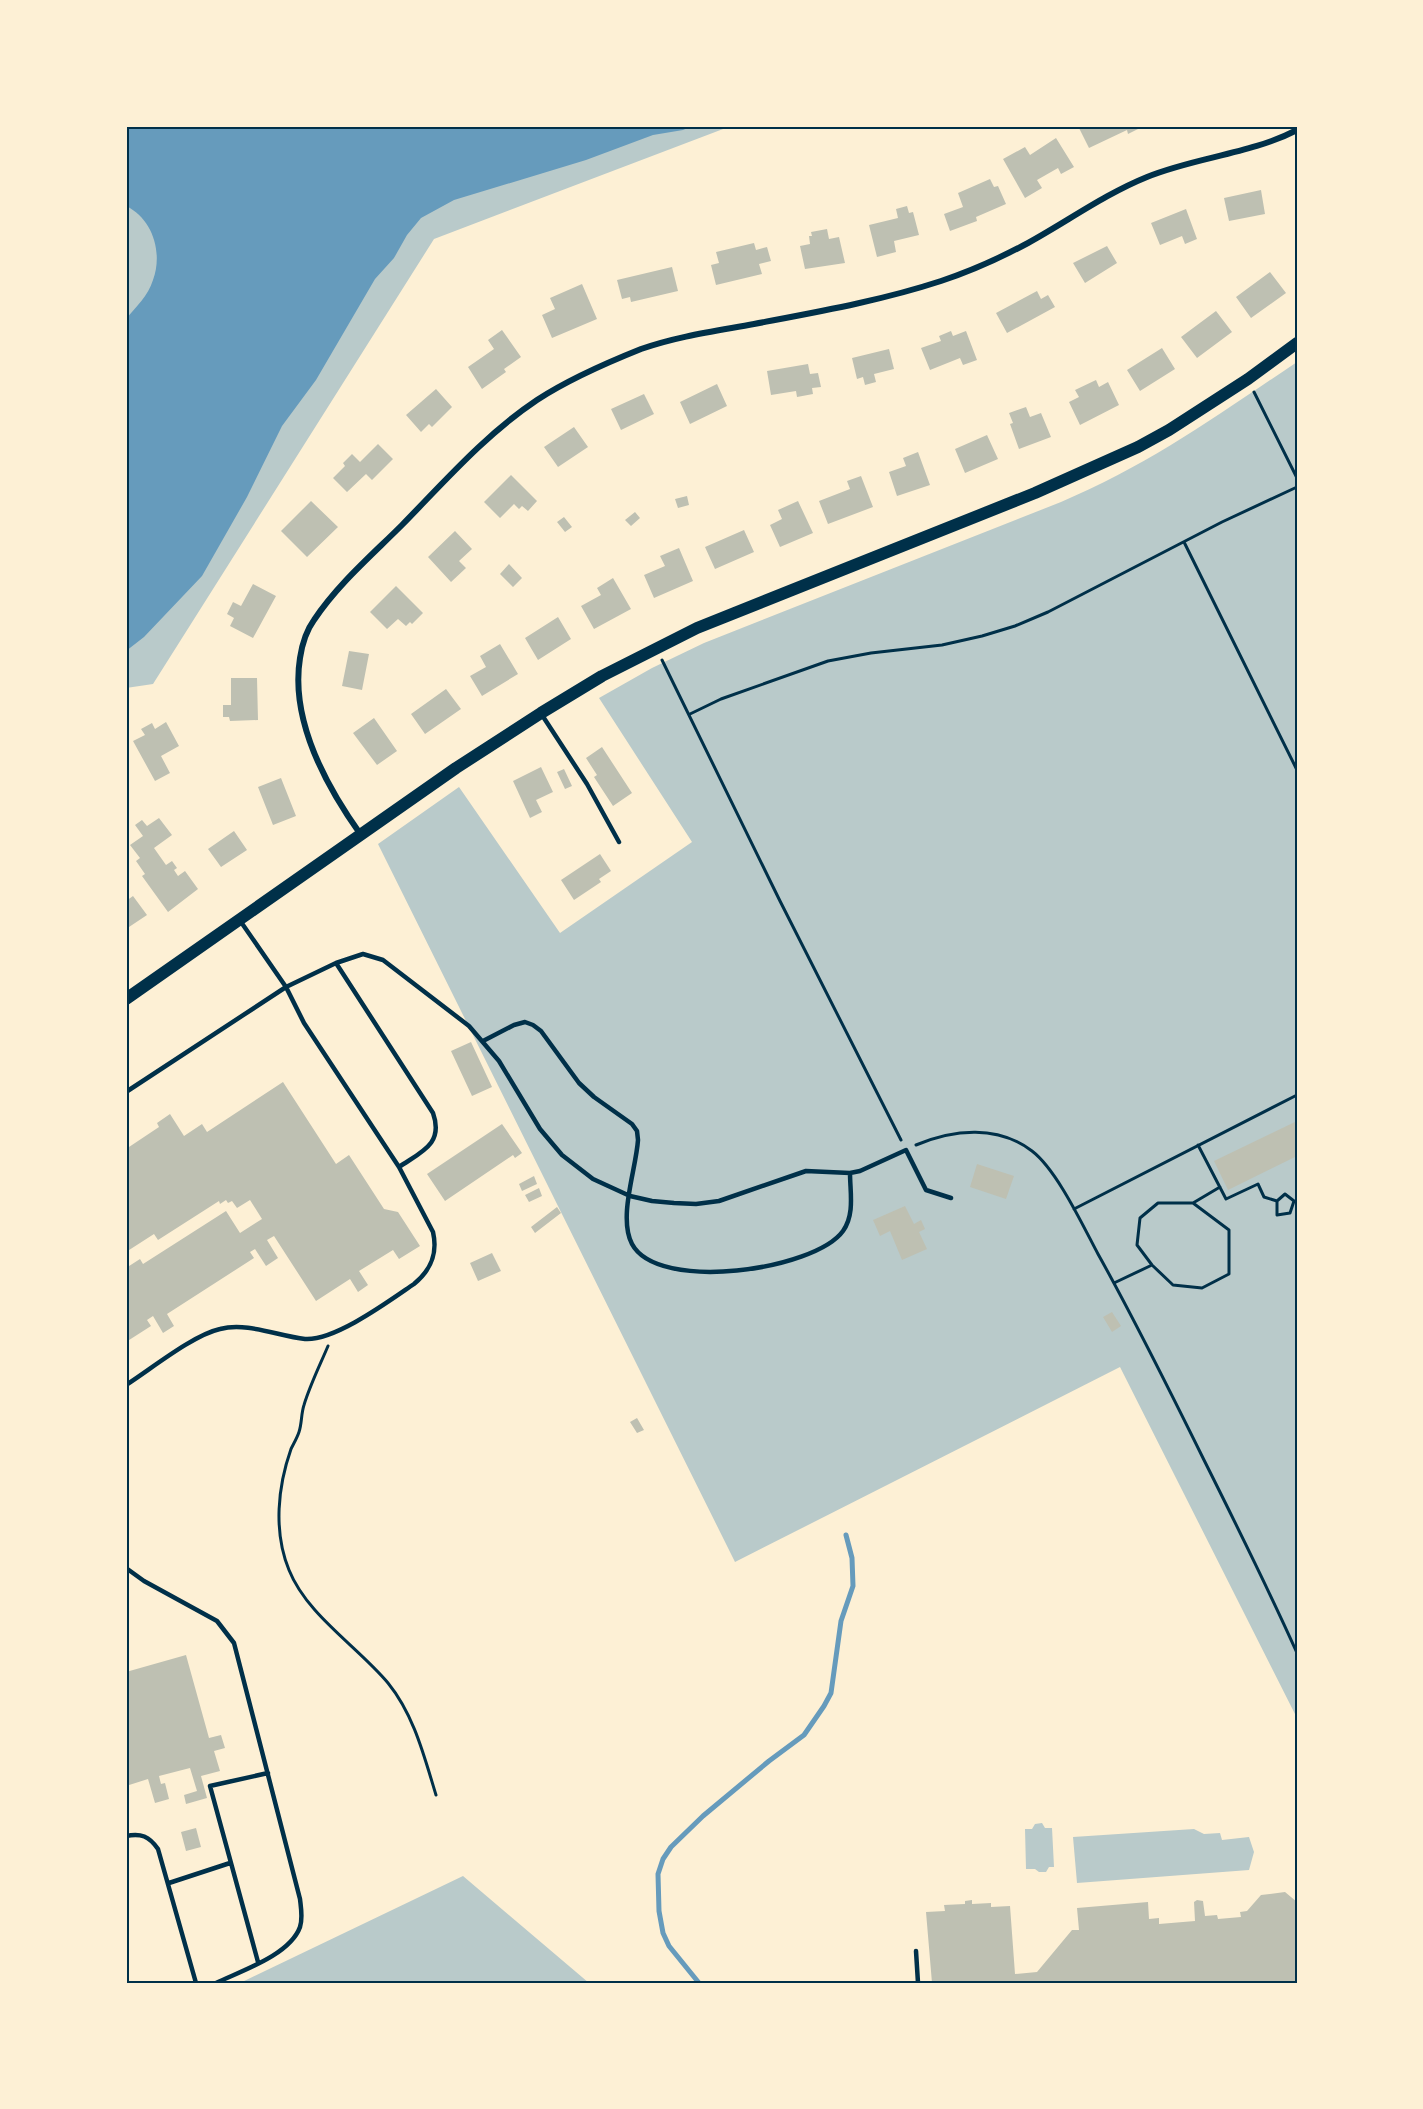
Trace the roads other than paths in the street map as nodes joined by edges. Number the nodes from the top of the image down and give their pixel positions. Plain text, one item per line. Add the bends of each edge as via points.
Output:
1 (1297, 130) edge
2 (1297, 343) edge
3 (541, 713) junction
4 (361, 835) junction
5 (619, 842) dead end
6 (239, 920) junction
7 (336, 963) junction
8 (286, 987) junction
9 (126, 999) edge
10 (483, 1041) junction
11 (126, 1092) edge
12 (399, 1167) junction
13 (850, 1173) junction
14 (630, 1196) junction
15 (951, 1198) dead end
16 (126, 1385) edge
17 (126, 1568) edge
18 (268, 1773) junction
19 (126, 1836) edge
20 (230, 1863) junction
21 (169, 1883) junction
22 (916, 1951) dead end
23 (258, 1962) junction
24 (196, 1983) edge
25 (216, 1983) edge
26 (918, 1983) edge

1 - 4 street via 1267,143 1200,159 1148,177 1096,202 1030,242 941,281 848,307 696,334 645,348 590,371 515,416 482,444 337,590 311,624 304,641 298,682 304,721 324,773
2 - 3 main road via 1169,430 1104,464 656,647
3 - 4 main road
3 - 5 lane
4 - 6 main road
6 - 8 lane
6 - 9 main road
7 - 8 lane
7 - 10 lane via 363,954 383,960 454,1013
7 - 12 lane via 433,1113 437,1132 432,1142
8 - 11 lane
8 - 12 lane via 304,1023
10 - 14 lane via 540,1129 562,1155 593,1179
10 - 14 lane via 514,1025 533,1025 579,1083 632,1124 638,1140
12 - 16 lane via 435,1241 433,1260 414,1284 330,1335 306,1339 238,1327 218,1329
13 - 14 lane via 806,1171 739,1195 696,1204
13 - 14 lane via 849,1218 837,1238 803,1255 736,1272 676,1268 645,1258 628,1233
13 - 15 lane via 906,1149 926,1190
17 - 18 lane via 208,1614 226,1631 239,1657
18 - 20 lane via 210,1786
18 - 23 lane via 302,1917 287,1945
19 - 21 lane via 138,1834 153,1842
20 - 21 lane
20 - 23 lane
21 - 24 lane
22 - 26 lane
23 - 25 lane

